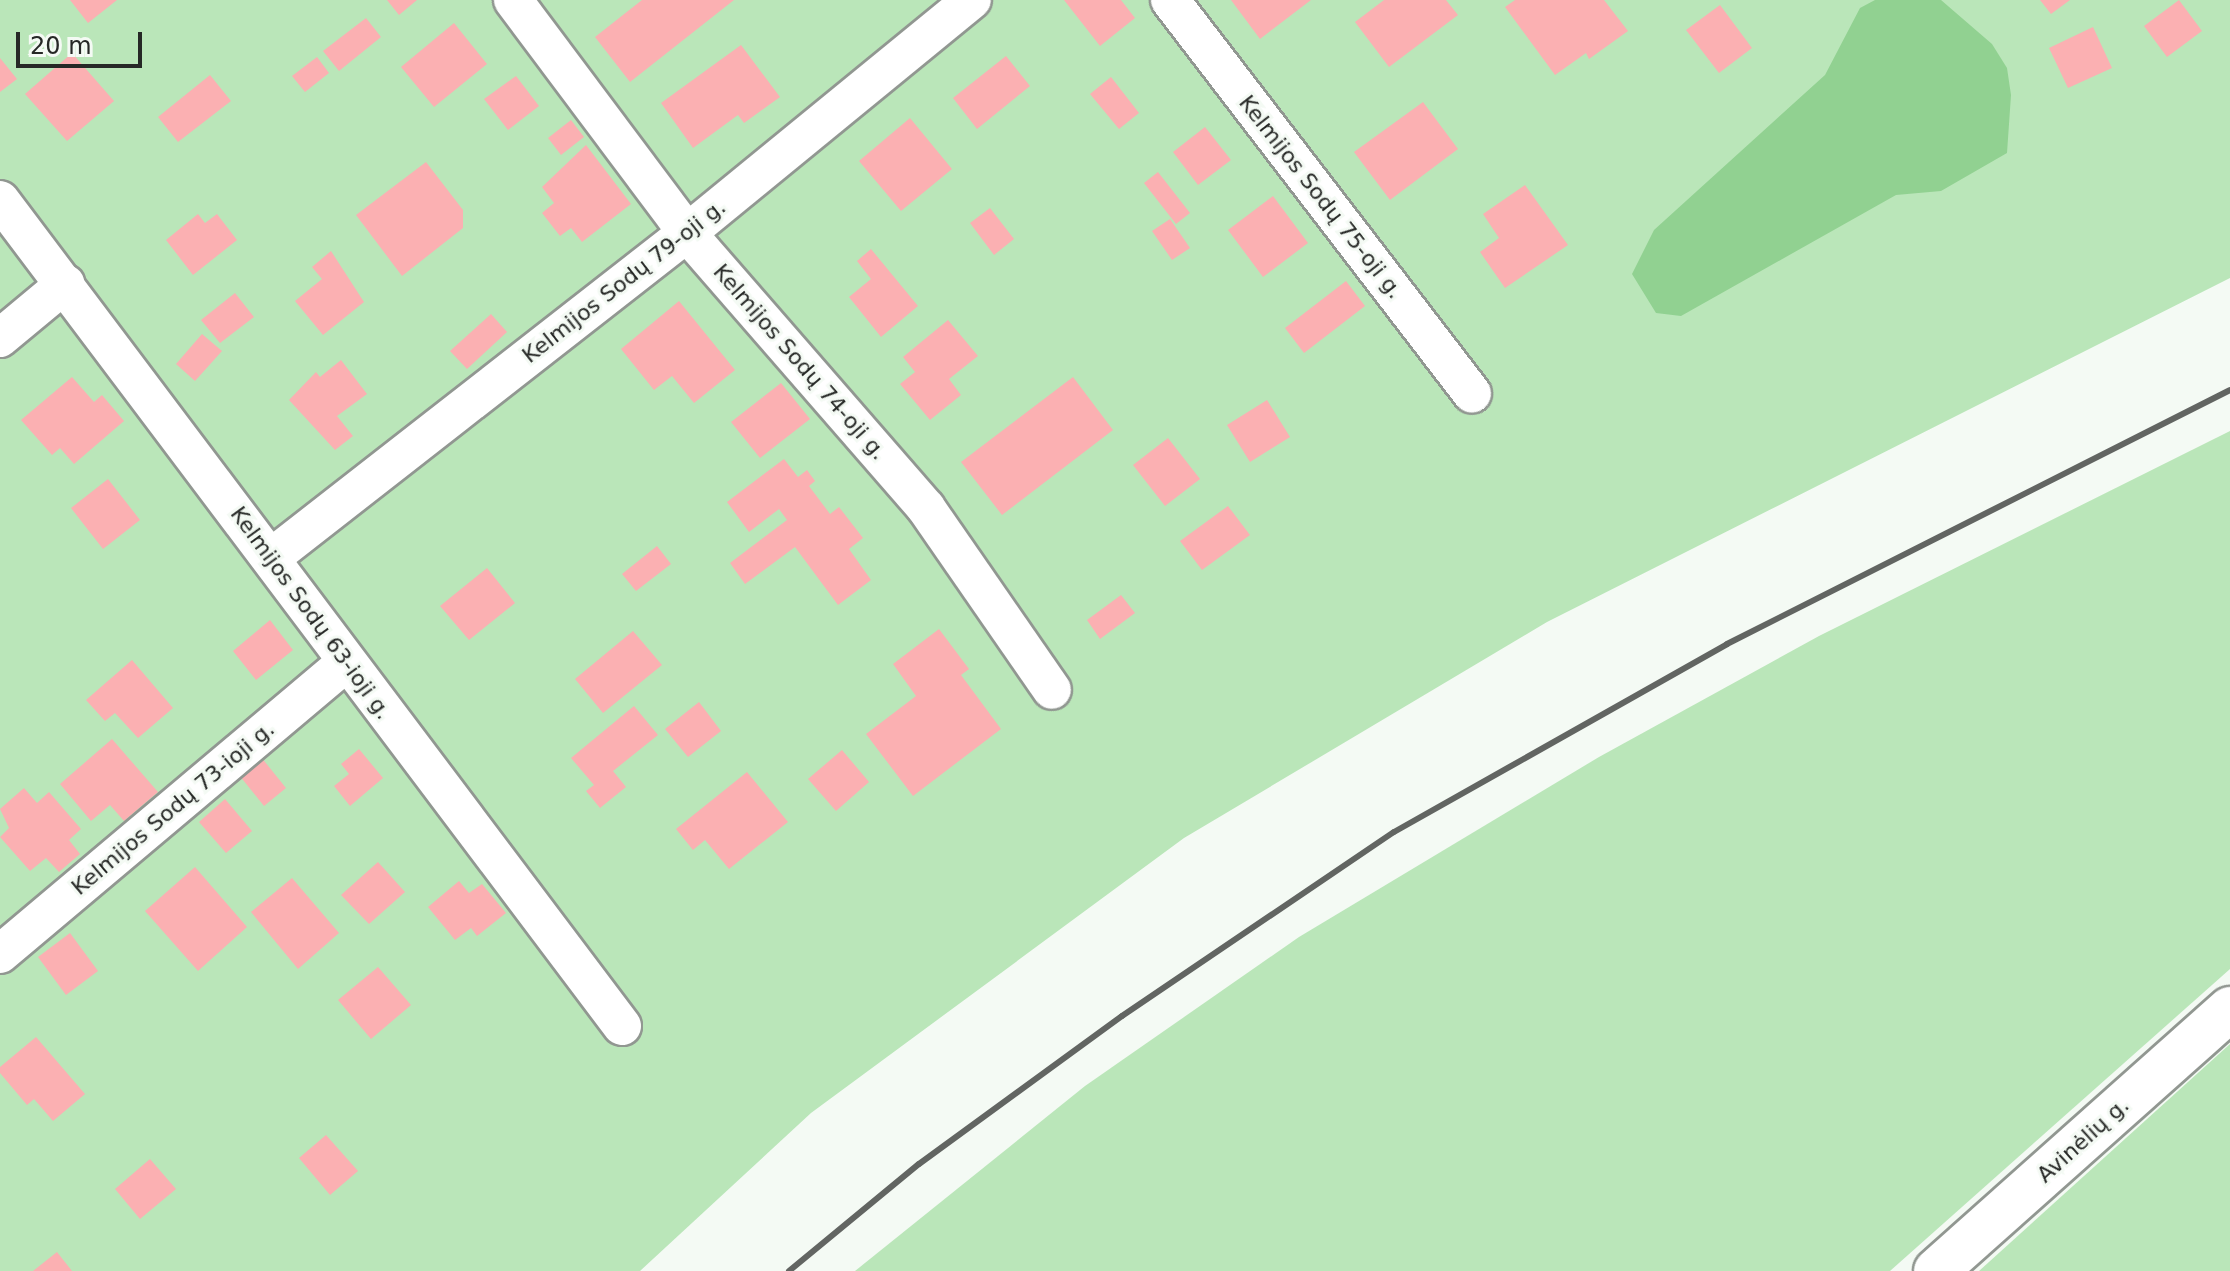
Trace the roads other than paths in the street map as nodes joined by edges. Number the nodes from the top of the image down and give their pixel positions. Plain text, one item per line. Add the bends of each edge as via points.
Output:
1 (513, 0) edge
2 (972, 0) edge
3 (1170, 0) edge
4 (0, 200) edge
5 (687, 233) junction
6 (65, 284) junction
7 (0, 338) edge
8 (1472, 393) dead end
9 (272, 557) junction
10 (346, 663) junction
11 (1052, 690) dead end
12 (0, 954) edge
13 (2230, 1009) edge
14 (622, 1026) dead end
15 (1936, 1271) edge

1 - 5 street, Kelmijos Sodų 74-oji g.
2 - 5 street, Kelmijos Sodų 79-oji g.
3 - 8 street, Kelmijos Sodų 75-oji g.
4 - 6 street, Kelmijos Sodų 63-ioji g.
5 - 9 street, Kelmijos Sodų 79-oji g.
5 - 11 street, Kelmijos Sodų 74-oji g. via 926,508
6 - 7 street
6 - 9 street, Kelmijos Sodų 63-ioji g.
9 - 10 street, Kelmijos Sodų 63-ioji g.
10 - 12 street, Kelmijos Sodų 73-ioji g.
10 - 14 street, Kelmijos Sodų 63-ioji g.
13 - 15 main road, Avinėlių g.

